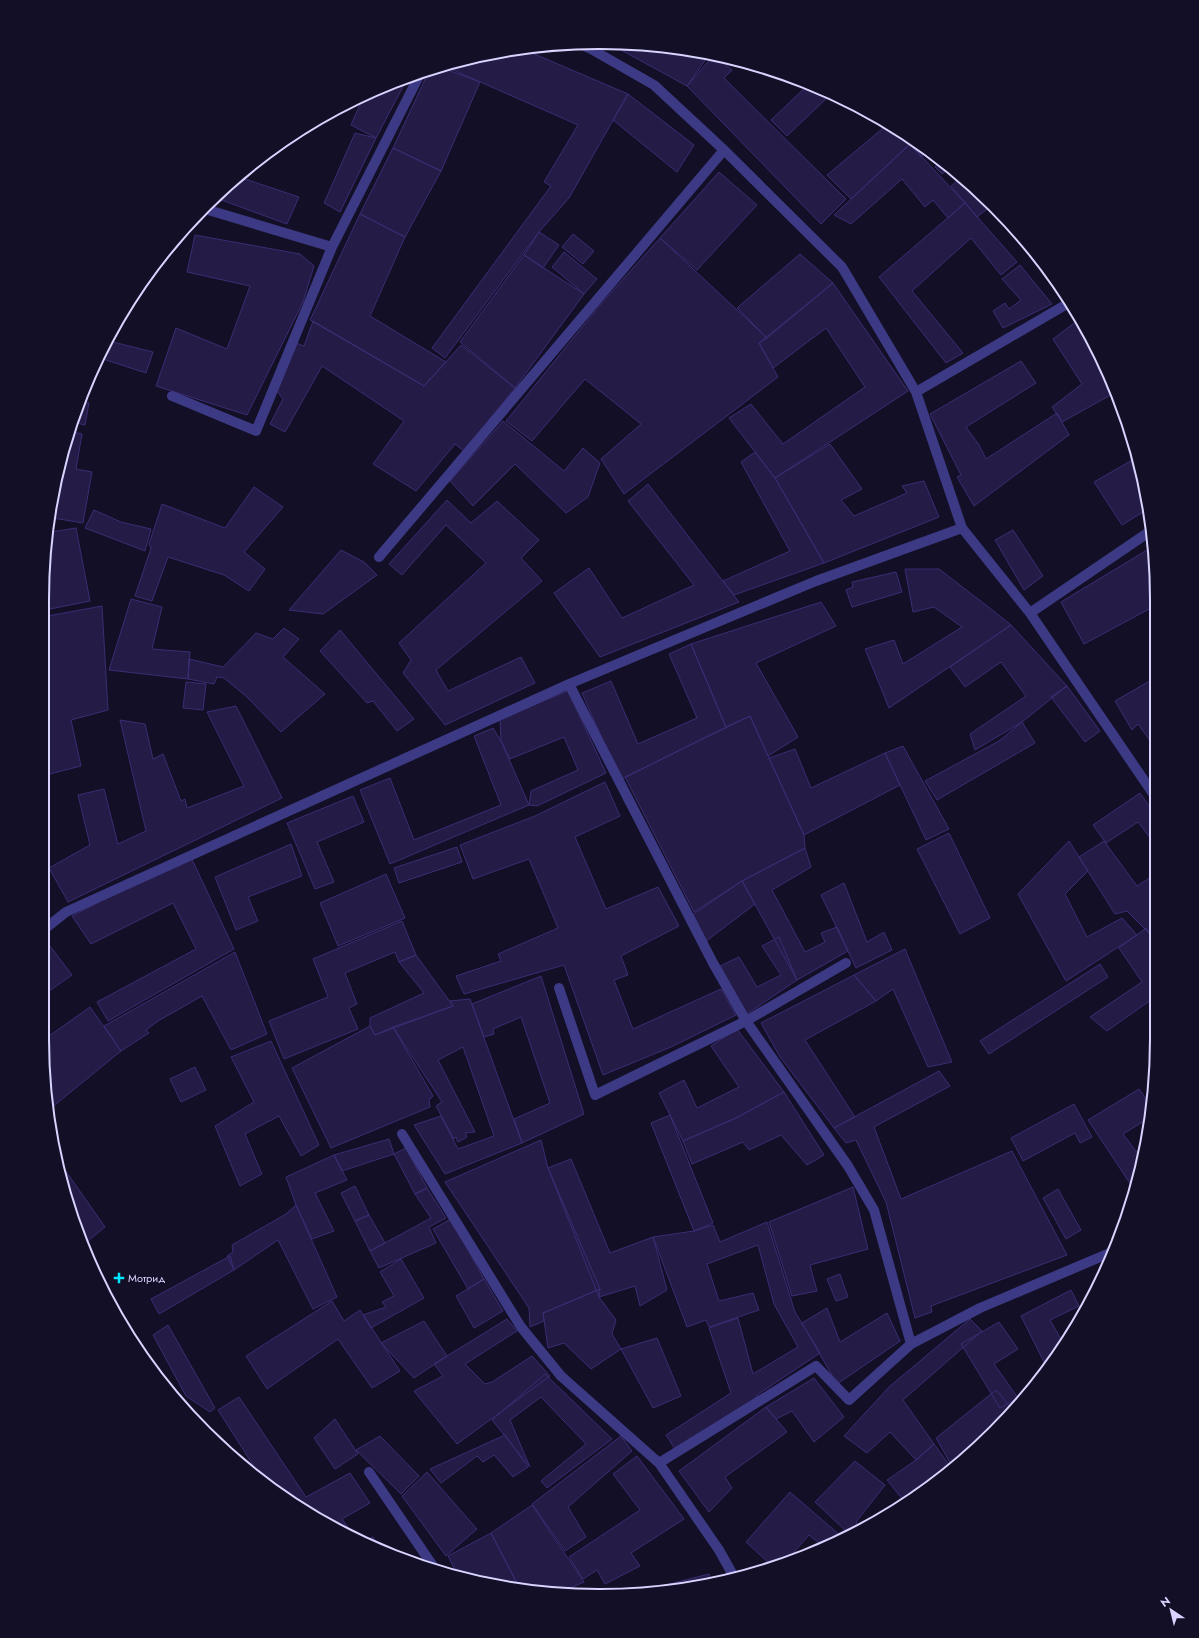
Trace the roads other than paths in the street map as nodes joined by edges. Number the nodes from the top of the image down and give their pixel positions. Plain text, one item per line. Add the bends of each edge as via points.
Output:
1 (592, 49) edge
2 (417, 80) edge
3 (724, 150) junction
4 (210, 210) edge
5 (332, 247) junction
6 (1064, 306) edge
7 (916, 392) junction
8 (172, 396) dead end
9 (962, 528) junction
10 (1146, 534) edge
11 (379, 557) dead end
12 (1030, 613) junction
13 (569, 684) junction
14 (1150, 789) edge
15 (49, 925) edge
16 (846, 963) dead end
17 (559, 988) dead end
18 (746, 1021) junction
19 (402, 1134) dead end
20 (1105, 1255) edge
21 (911, 1344) junction
22 (659, 1463) junction
23 (369, 1472) dead end
24 (430, 1562) edge
25 (732, 1572) edge

1 - 3 street via 654,85
2 - 5 street
3 - 7 street via 842,267
3 - 11 street
4 - 5 street
5 - 8 street via 256,431
6 - 7 street
7 - 9 street
9 - 12 street
9 - 13 street via 816,581
10 - 12 street
12 - 14 street
13 - 15 street via 66,912
13 - 18 street via 713,963
16 - 18 street
17 - 18 street via 595,1095
18 - 21 street via 848,1166 874,1210
19 - 22 street via 521,1328 561,1376
20 - 21 street via 980,1308
21 - 22 street via 849,1400 816,1366
22 - 25 street
23 - 24 street

